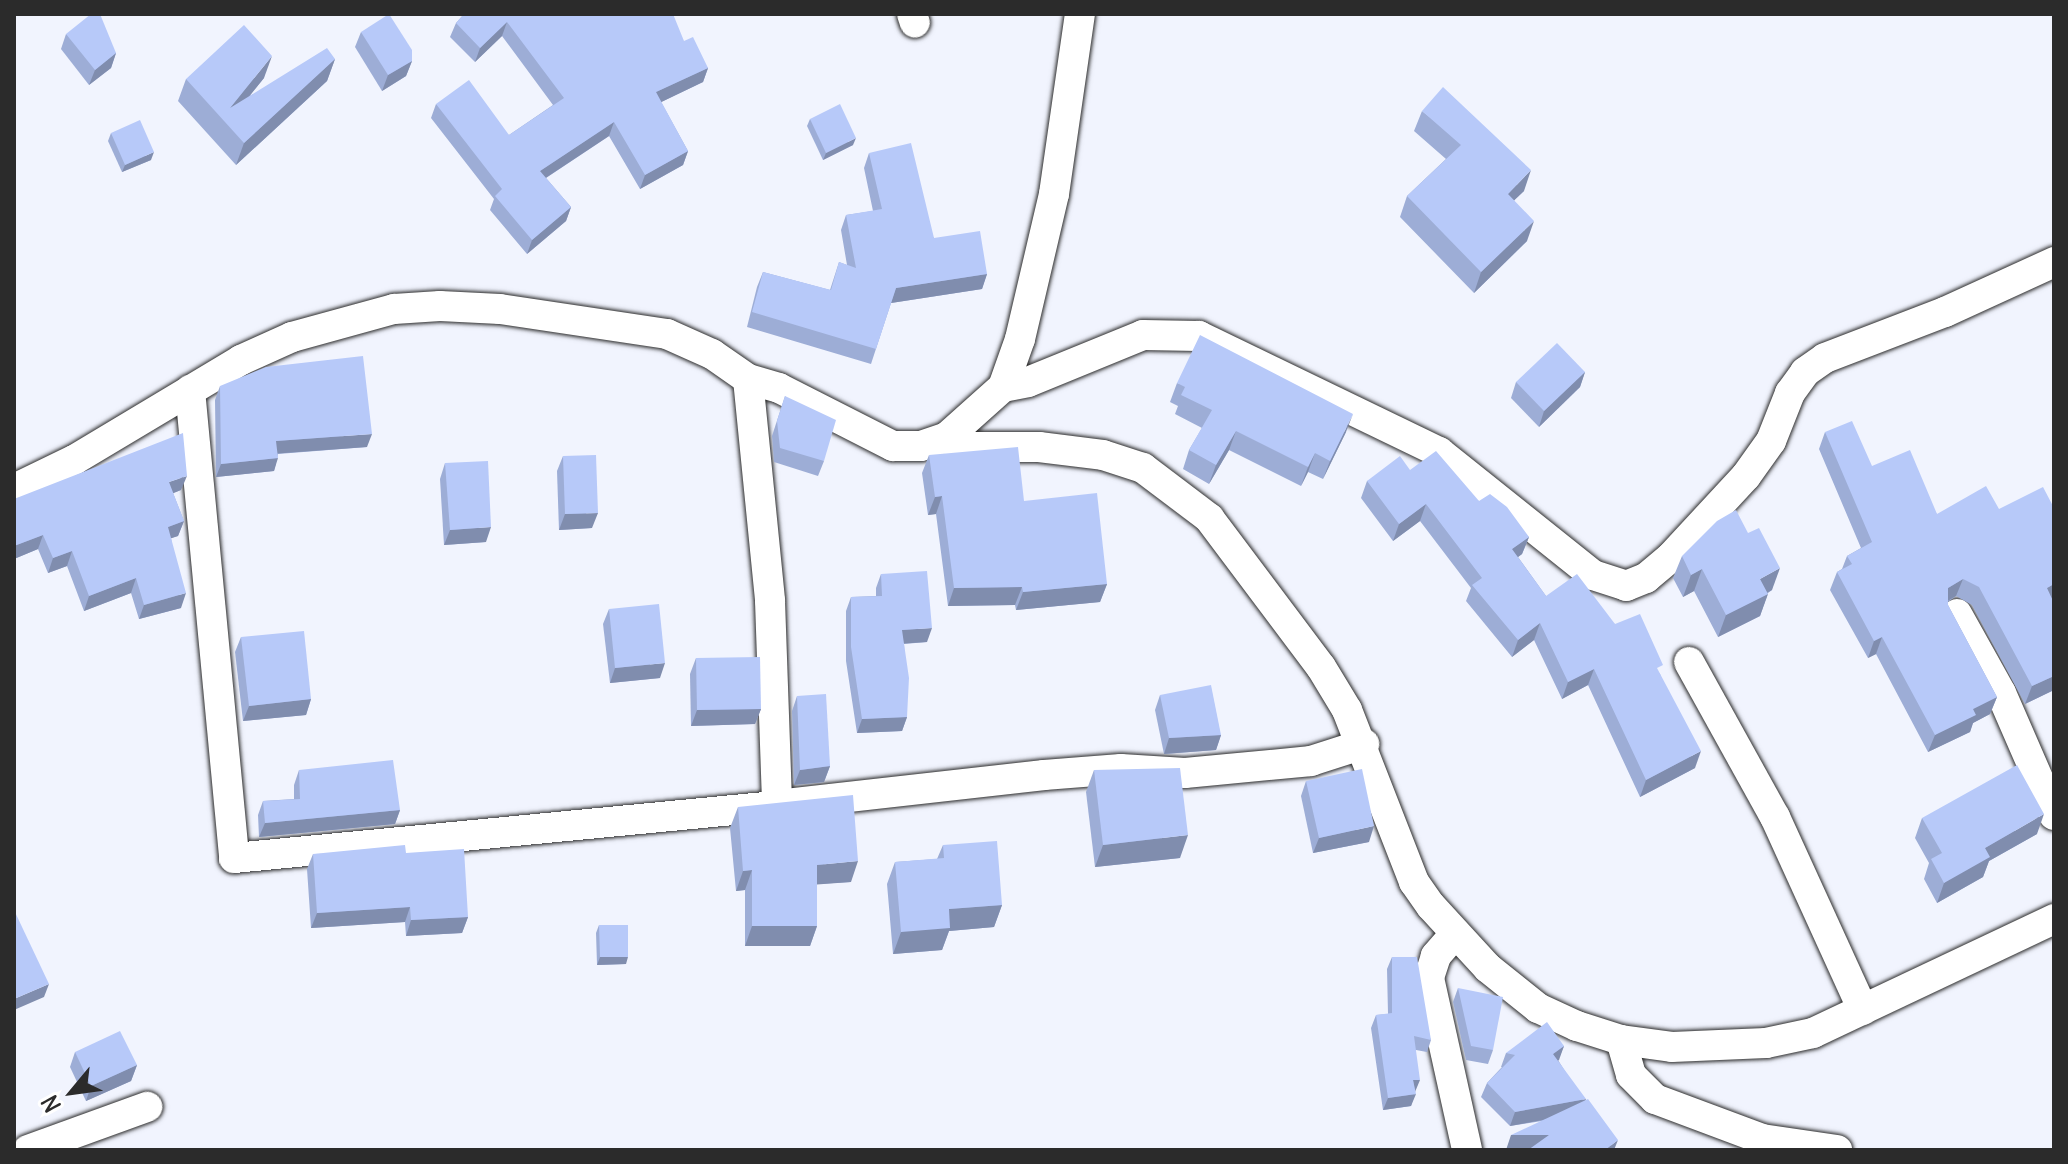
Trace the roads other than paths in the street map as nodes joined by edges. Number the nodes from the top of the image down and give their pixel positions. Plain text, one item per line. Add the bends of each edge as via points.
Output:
1 (1080, 14) edge
2 (2054, 262) edge
3 (748, 379) junction
4 (1003, 387) junction
5 (190, 390) junction
6 (947, 437) junction
7 (14, 489) edge
8 (1957, 614) edge
9 (1689, 662) dead end
10 (1364, 744) junction
11 (777, 805) junction
12 (2054, 815) edge
13 (2054, 919) edge
14 (1454, 935) junction
15 (1863, 1010) junction
16 (1621, 1040) junction
17 (147, 1107) dead end
18 (28, 1150) edge
19 (1467, 1150) edge
20 (1837, 1150) edge

1 - 4 street via 1042,253
2 - 4 street via 1945,312 1854,345 1805,372 1790,393 1771,441 1746,476 1671,557 1646,578 1626,586 1593,575 1439,452 1199,336 1169,331 1143,335 1028,382
3 - 5 street via 712,354 667,334 500,309 440,306 394,309 292,337
3 - 6 street via 779,388 893,446 921,446
3 - 11 street via 770,601
4 - 6 street
5 - 7 street via 74,460
5 - 11 street via 234,858
6 - 10 street via 970,449 1039,447 1103,455 1143,468 1176,489 1209,518 1242,559 1321,667
8 - 12 street via 2001,693
9 - 15 street via 1775,817
10 - 11 street via 1311,761 1185,773 1121,769 1044,775
10 - 14 street via 1414,882
13 - 15 street via 1960,959
14 - 16 street via 1538,1008
14 - 19 street via 1436,956 1429,978
15 - 16 street via 1813,1033 1766,1043 1672,1047
16 - 20 street via 1631,1075 1655,1099 1762,1139
17 - 18 street

